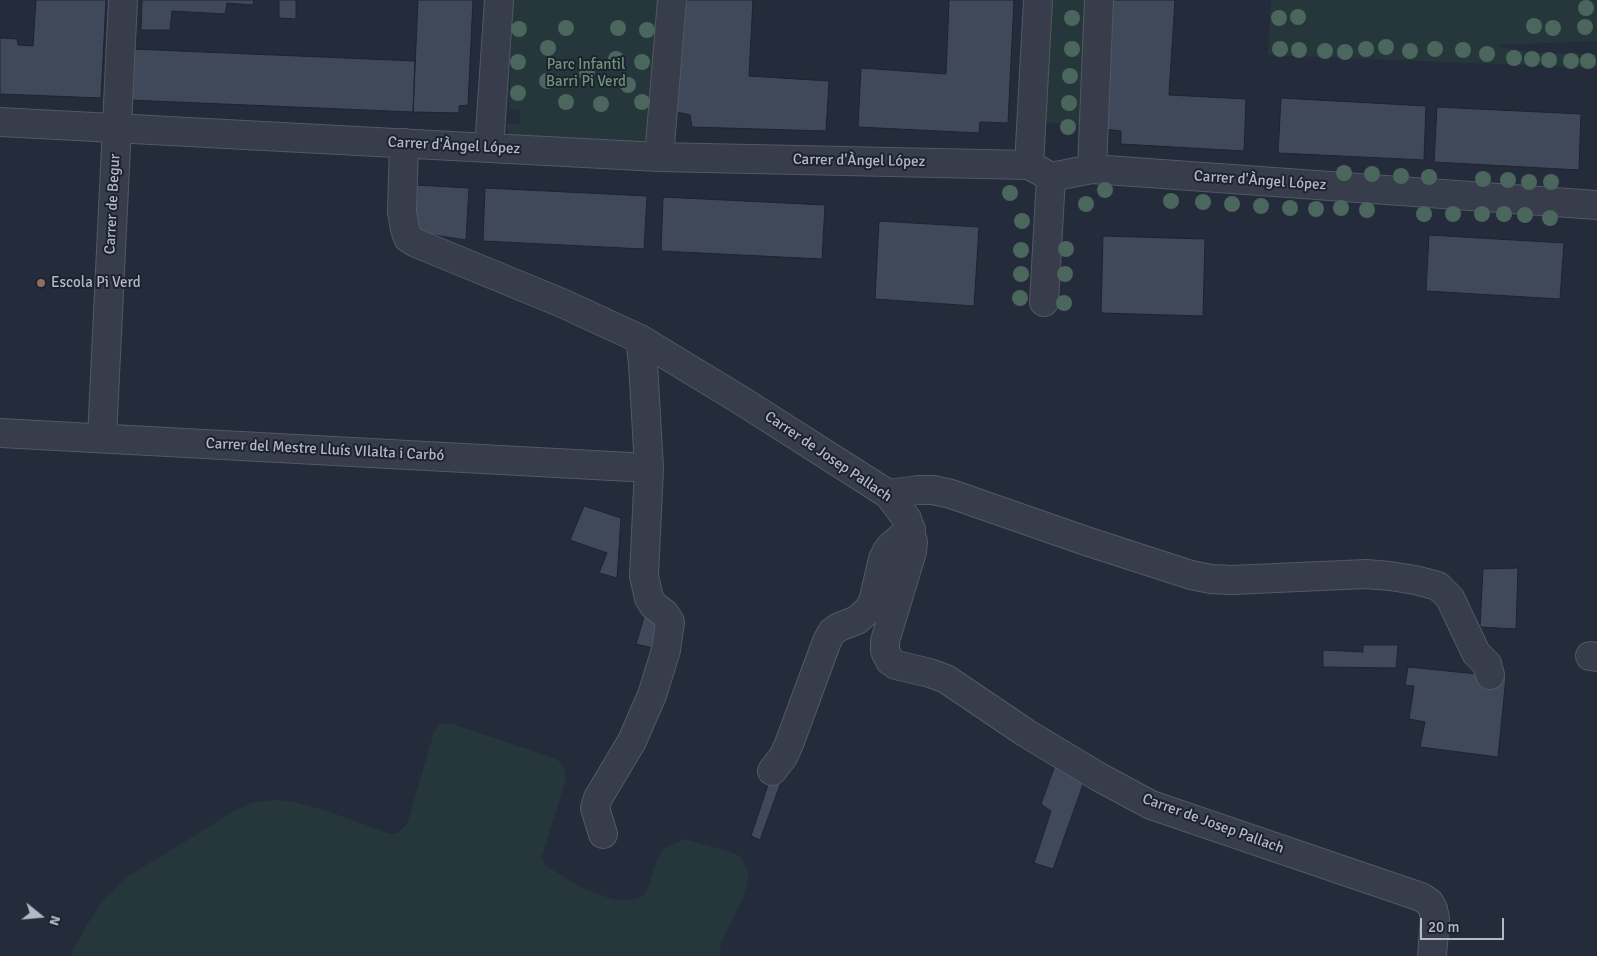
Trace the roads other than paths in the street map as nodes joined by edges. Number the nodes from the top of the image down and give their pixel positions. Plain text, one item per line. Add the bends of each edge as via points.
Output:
1 (123, 0) edge
2 (499, 0) edge
3 (672, 0) edge
4 (1038, 0) edge
5 (1099, 0) edge
6 (0, 122) edge
7 (117, 128) junction
8 (404, 143) junction
9 (489, 148) junction
10 (659, 156) junction
11 (1092, 169) junction
12 (1040, 171) junction
13 (1597, 206) edge
14 (1044, 302) dead end
15 (640, 339) junction
16 (0, 432) edge
17 (102, 438) junction
18 (649, 468) junction
19 (888, 494) junction
20 (911, 530) junction
21 (1490, 675) dead end
22 (772, 771) dead end
23 (603, 834) dead end
24 (1432, 956) edge

1 - 7 street, Carrer de Begur
2 - 9 street
3 - 10 street
4 - 12 street
5 - 11 street
6 - 7 street, Carrer d'Àngel López
7 - 8 street, Carrer d'Àngel López
7 - 17 street, Carrer de Begur
8 - 9 street, Carrer d'Àngel López
8 - 15 street, Carrer de Josep Pallach via 402,212 408,238
9 - 10 street, Carrer d'Àngel López
10 - 12 street, Carrer d'Àngel López
11 - 12 street, Carrer d'Àngel López
11 - 13 street, Carrer d'Àngel López
12 - 14 street
15 - 18 street
15 - 19 street, Carrer de Josep Pallach
16 - 17 street, Carrer del Mestre Lluís VIlalta i Carbó
17 - 18 street, Carrer del Mestre Lluís VIlalta i Carbó
18 - 23 street via 644,576 648,598 670,622 669,633 652,695 632,741 598,798 595,808
19 - 20 street, Carrer de Josep Pallach via 907,519
19 - 21 street via 918,490 951,494 1191,575 1232,580 1366,574 1438,586 1450,598
20 - 22 street via 887,551 867,611 857,620 832,632 789,744
20 - 24 street, Carrer de Josep Pallach via 912,552 885,641 890,661 946,679 1026,733 1151,805 1422,897 1429,902 1435,918

